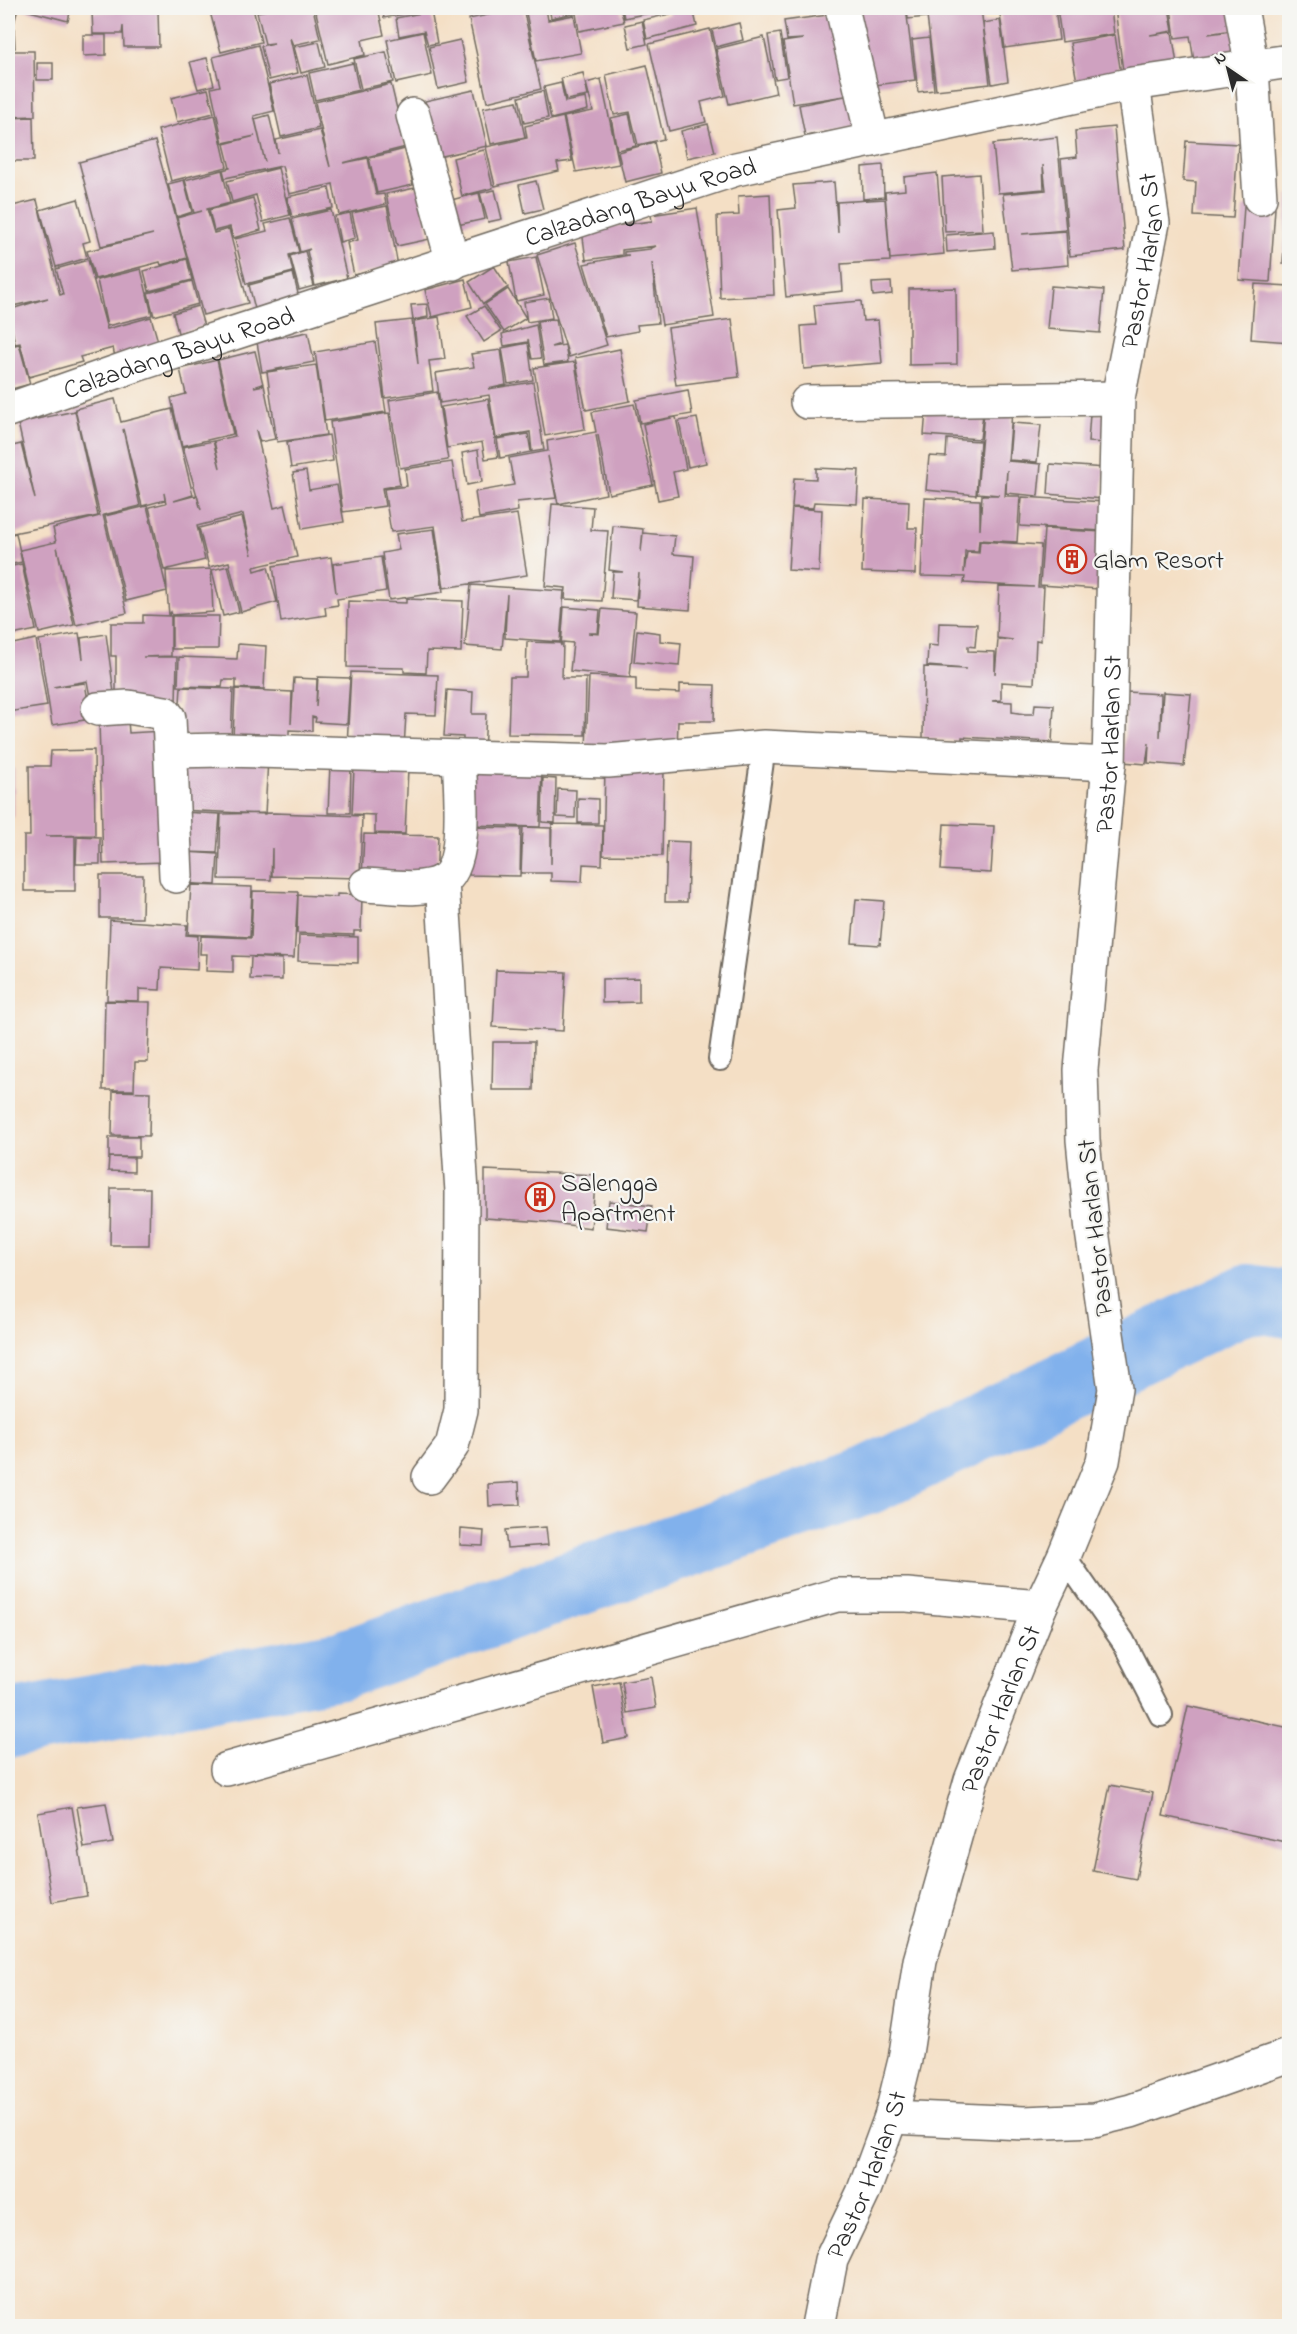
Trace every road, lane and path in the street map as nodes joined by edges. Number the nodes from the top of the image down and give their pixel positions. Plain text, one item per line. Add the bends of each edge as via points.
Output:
1 (842, 8) edge
2 (1241, 8) edge
3 (1290, 61) edge
4 (1252, 68) junction
5 (1133, 84) junction
6 (413, 115) dead end
7 (873, 140) junction
8 (1260, 198) dead end
9 (453, 263) junction
10 (1118, 398) junction
11 (807, 402) dead end
12 (8, 410) edge
13 (99, 709) dead end
14 (764, 747) junction
15 (171, 751) junction
16 (459, 757) junction
17 (1109, 764) junction
18 (176, 876) dead end
19 (442, 881) junction
20 (366, 885) dead end
21 (720, 1059) dead end
22 (429, 1477) dead end
23 (1064, 1556) junction
24 (1040, 1607) junction
25 (1161, 1716) dead end
26 (227, 1768) dead end
27 (1290, 2055) edge
28 (891, 2117) junction
29 (818, 2326) edge

1 - 7 street
2 - 4 street
3 - 4 street, Calzadang Bayu Road
4 - 5 street, Calzadang Bayu Road
4 - 8 street
5 - 7 street, Calzadang Bayu Road
5 - 10 street, Pastor Harlan St via 1153,223
6 - 9 street
7 - 9 street, Calzadang Bayu Road via 736,169
9 - 12 street, Calzadang Bayu Road
10 - 11 street
10 - 17 street, Pastor Harlan St
13 - 15 street via 128,707 165,713 169,717
14 - 16 street via 608,761
14 - 17 street
14 - 21 lane
15 - 16 street
15 - 18 street
16 - 19 street via 460,841 453,871
17 - 23 street, Pastor Harlan St via 1081,1070 1092,1231 1115,1389 1103,1461
19 - 20 street via 426,886
19 - 22 street via 462,1192 461,1410 452,1446
23 - 24 street, Pastor Harlan St
23 - 25 lane via 1123,1641
24 - 26 street via 907,1595 837,1595
24 - 28 street, Pastor Harlan St via 971,1780 920,1960 905,2060
27 - 28 street via 1131,2111 1094,2120 1024,2123
28 - 29 street, Pastor Harlan St via 863,2193 831,2260

